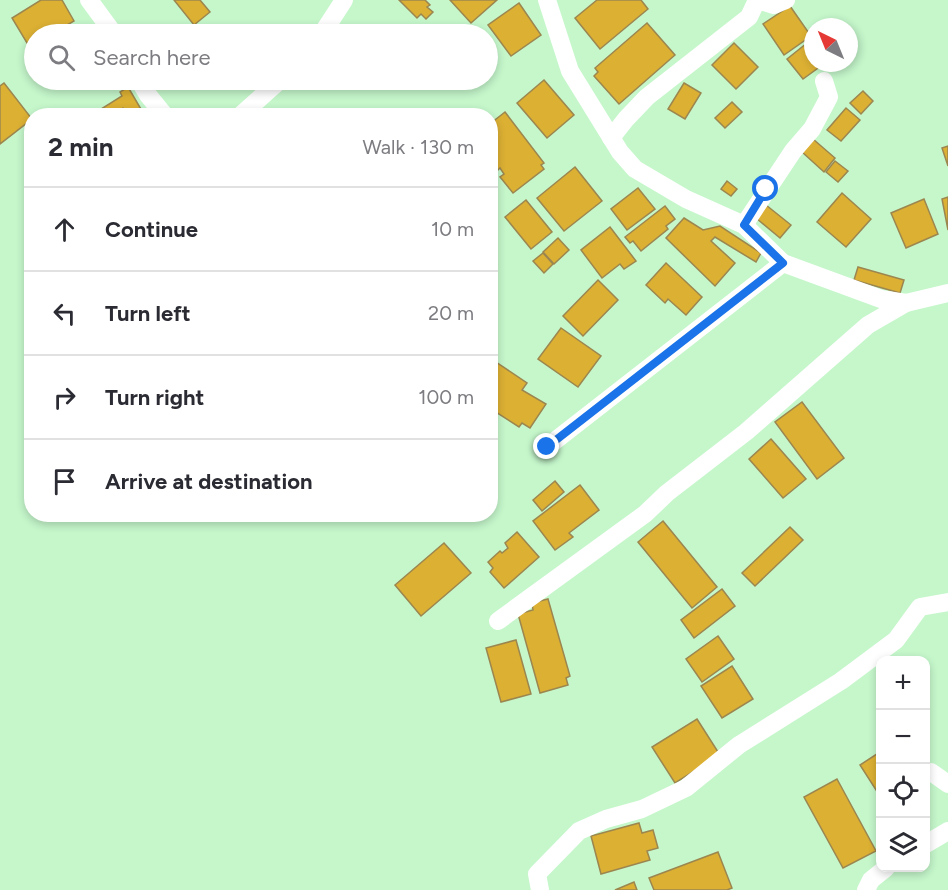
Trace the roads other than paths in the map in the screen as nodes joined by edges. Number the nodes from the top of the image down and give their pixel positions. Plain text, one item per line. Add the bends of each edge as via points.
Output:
1 (89, 0) edge
2 (547, 0) edge
3 (757, 0) edge
4 (786, 0) edge
5 (336, 5) edge
6 (107, 24) edge
7 (327, 24) edge
8 (824, 81) dead end
9 (145, 90) edge
10 (269, 90) edge
11 (159, 108) edge
12 (249, 108) edge
13 (611, 138) junction
14 (744, 225) junction
15 (783, 263) junction
16 (948, 293) edge
17 (906, 303) junction
18 (547, 447) dead end
19 (948, 602) edge
20 (498, 621) dead end
21 (931, 772) dead end
22 (948, 784) edge
23 (948, 831) edge
24 (930, 842) edge
25 (880, 872) edge
26 (540, 890) edge
27 (866, 890) edge

1 - 6 street
2 - 13 street via 570,71
3 - 4 street via 774,5
3 - 13 street via 749,17 647,97
5 - 7 street
8 - 14 street via 829,98 812,129
9 - 11 street
10 - 12 street
13 - 14 street via 634,169 686,199
14 - 15 street
15 - 17 street via 881,299
15 - 18 street
16 - 17 street
17 - 20 street via 868,325 645,514
19 - 26 street via 920,607 896,640 841,681 739,745 686,788 642,809 579,831 537,874
21 - 22 street
23 - 24 street
25 - 27 street

